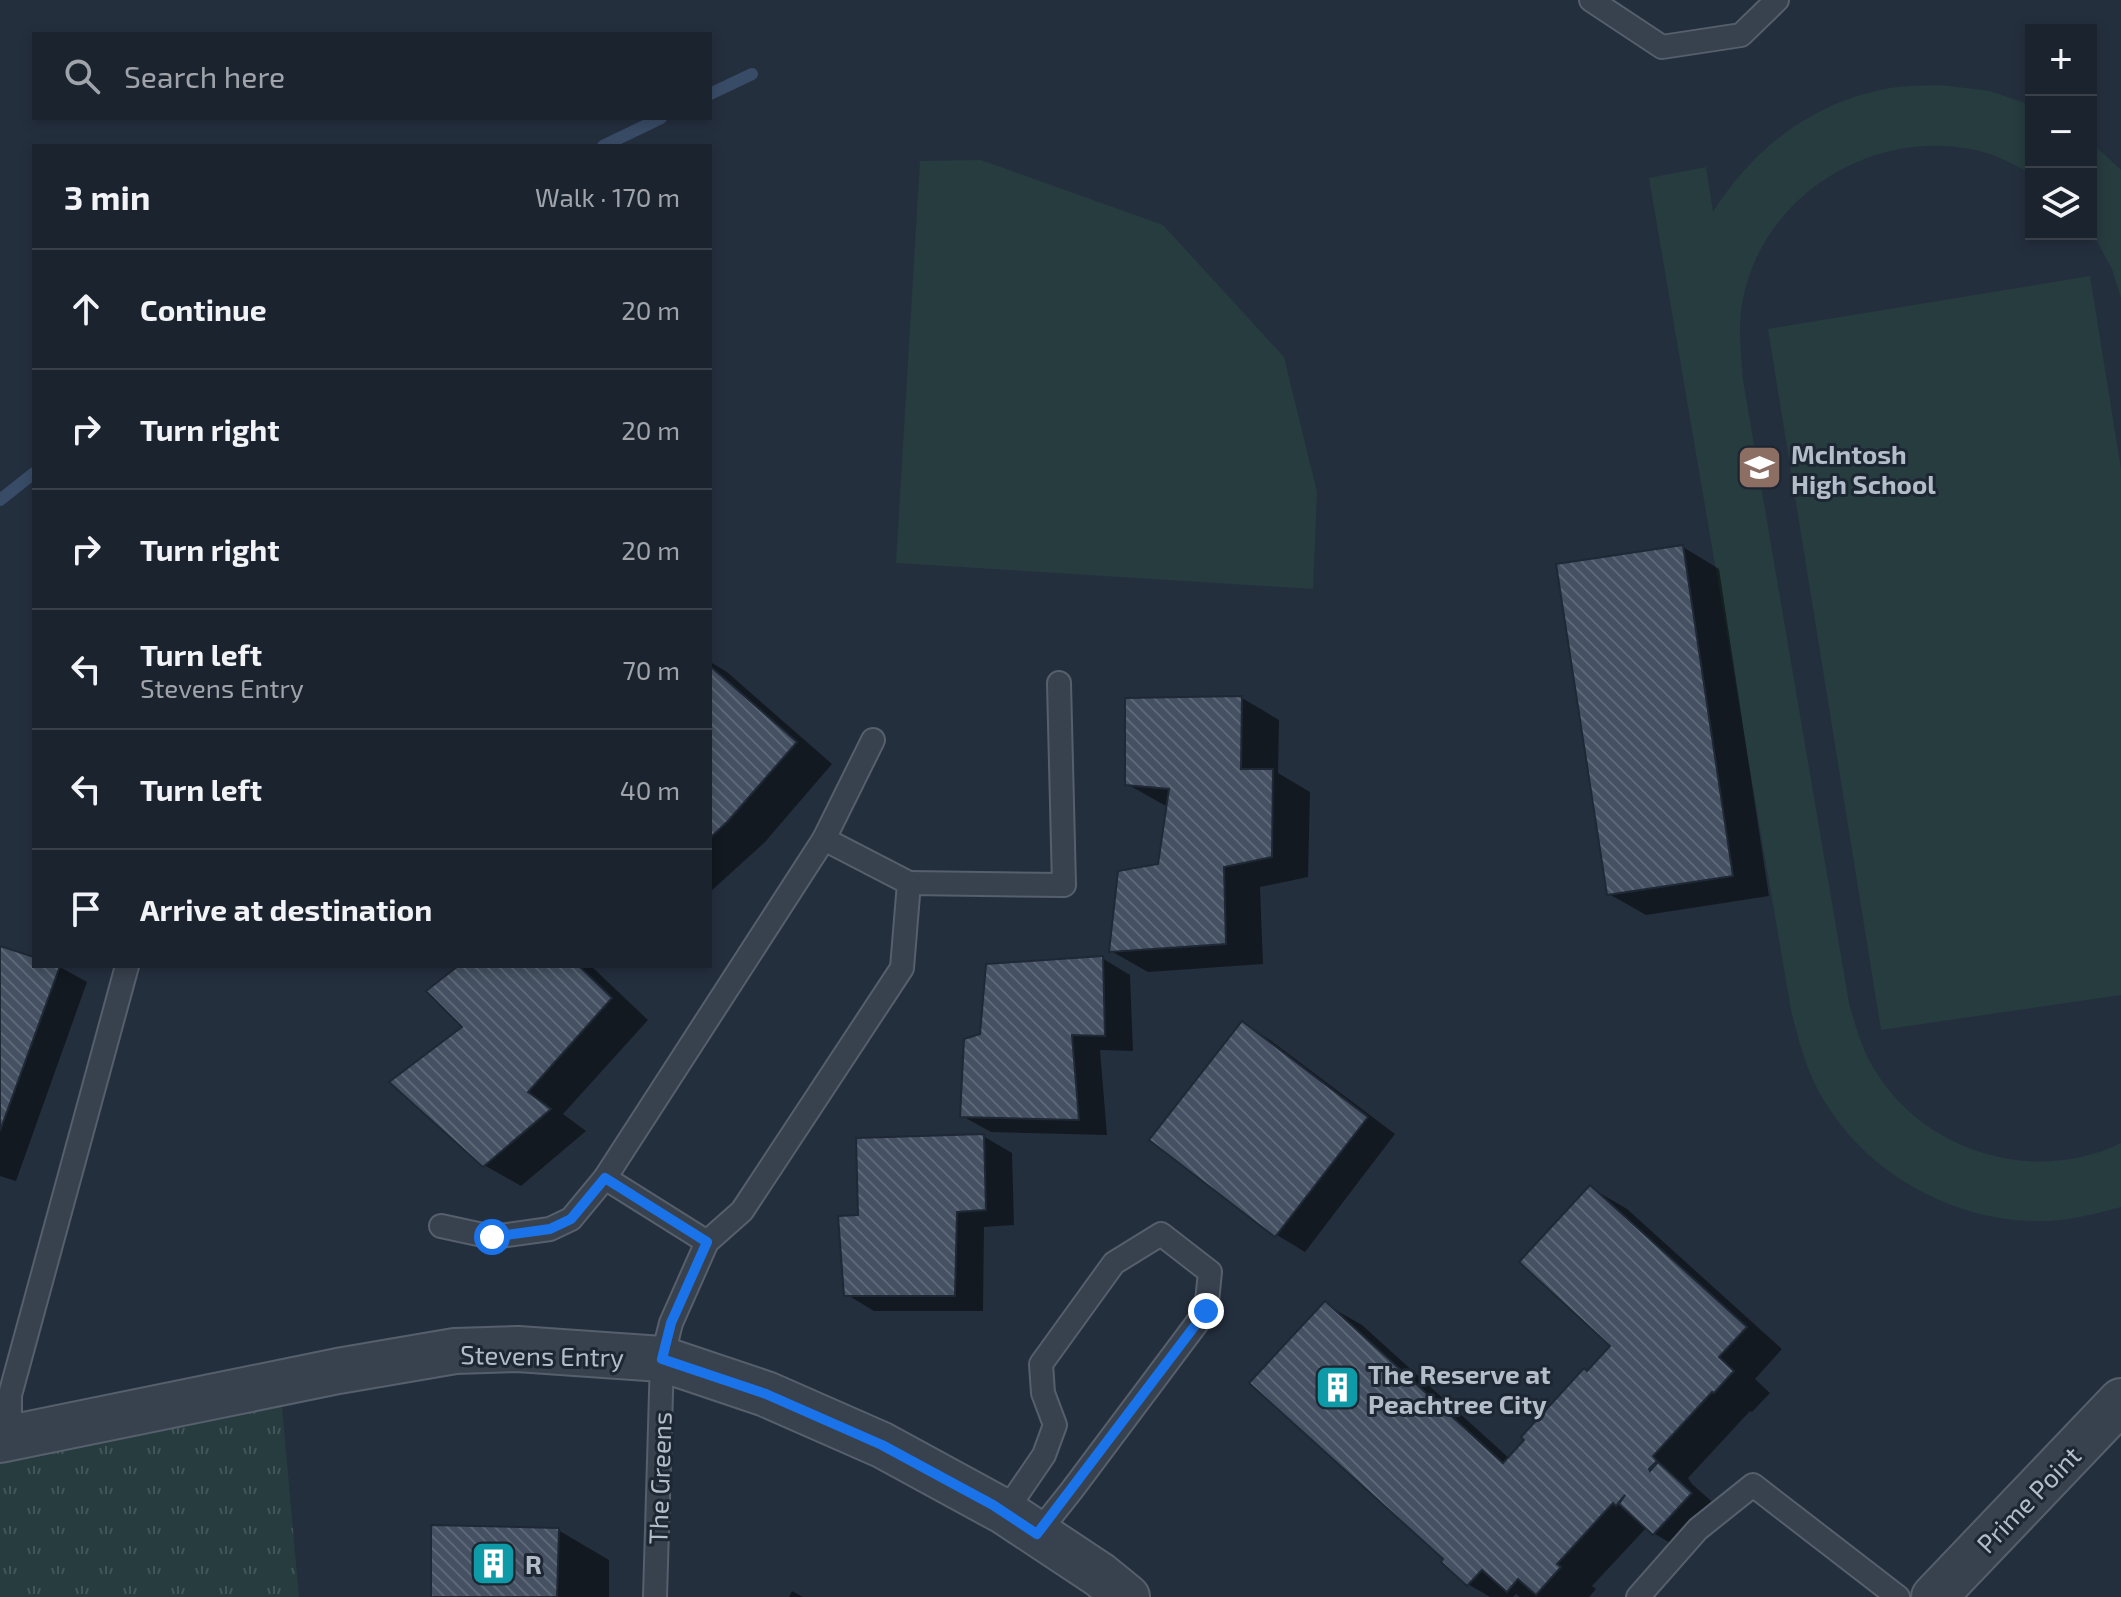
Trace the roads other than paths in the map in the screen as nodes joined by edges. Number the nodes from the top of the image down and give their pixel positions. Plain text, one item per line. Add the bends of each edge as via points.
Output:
1 (1591, 0) edge
2 (1777, 0) edge
3 (1059, 683) dead end
4 (873, 740) dead end
5 (824, 839) junction
6 (909, 883) junction
7 (126, 968) edge
8 (605, 1178) junction
9 (441, 1226) dead end
10 (707, 1242) junction
11 (662, 1359) junction
12 (2121, 1401) edge
13 (5, 1440) edge
14 (1021, 1523) junction
15 (655, 1597) edge
16 (1127, 1597) edge
17 (1638, 1597) edge
18 (1898, 1597) edge
19 (1934, 1597) edge

1 - 2 lane via 1662,47 1741,35
3 - 6 lane via 1064,885
4 - 5 lane
5 - 6 lane
5 - 8 lane
6 - 10 lane via 902,968 742,1211
7 - 13 lane via 10,1395
8 - 9 lane via 571,1219 550,1229 492,1237
8 - 10 lane
10 - 11 lane, The Greens via 671,1323
11 - 13 street, Stevens Entry via 518,1349 455,1351
11 - 14 street, Stevens Entry via 766,1394 882,1445
11 - 15 lane, The Greens
12 - 19 street, Prime Point
14 - 14 lane via 1206,1311 1210,1272 1161,1234 1114,1263 1041,1364 1043,1393 1055,1425
14 - 16 street, Stevens Entry
17 - 18 lane via 1698,1529 1753,1485

